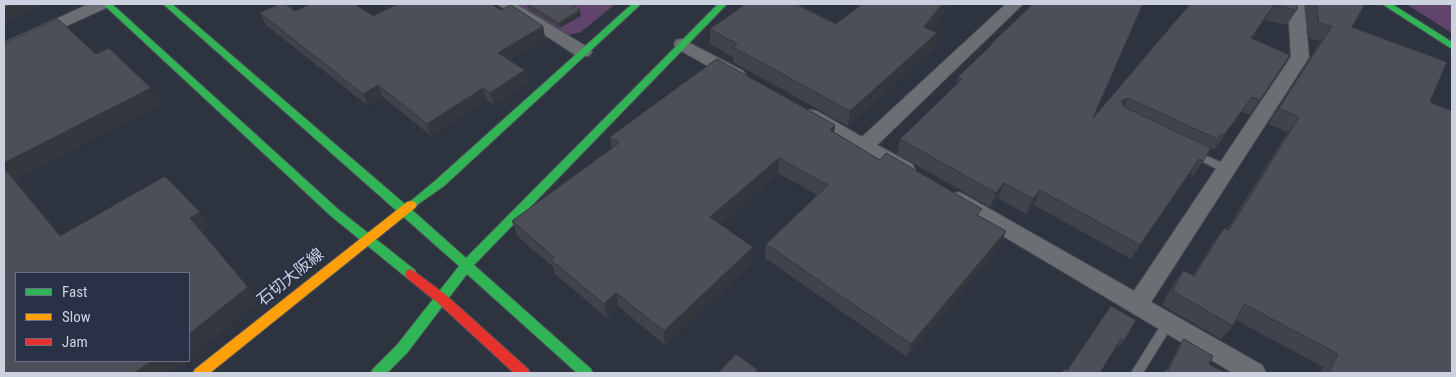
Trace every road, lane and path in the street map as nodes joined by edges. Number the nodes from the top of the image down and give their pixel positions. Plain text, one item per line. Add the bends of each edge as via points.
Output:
1 (102, 4) edge
2 (107, 4) edge
3 (168, 4) edge
4 (505, 4) edge
5 (637, 4) edge
6 (724, 4) edge
7 (1015, 4) edge
8 (1296, 4) edge
9 (1386, 4) edge
10 (682, 44) junction
11 (1452, 46) edge
12 (4, 49) edge
13 (583, 52) junction
14 (752, 83) edge
15 (795, 107) edge
16 (864, 146) junction
17 (1182, 148) edge
18 (1226, 169) junction
19 (405, 211) junction
20 (366, 239) junction
21 (466, 266) junction
22 (442, 299) junction
23 (1137, 305) junction
24 (1168, 323) junction
25 (200, 373) edge
26 (378, 373) edge
27 (523, 373) edge
28 (586, 373) edge
29 (1137, 373) edge
30 (1254, 373) edge

1 - 12 street
2 - 20 street
3 - 19 street
4 - 13 street
5 - 13 street, 石切大阪線
6 - 10 street
7 - 16 street
8 - 18 street via 1300,57
9 - 11 street
10 - 14 street
10 - 21 street
13 - 19 street, 石切大阪線
15 - 16 street
16 - 23 street
17 - 18 lane
18 - 23 street
19 - 20 street, 石切大阪線
19 - 21 street
20 - 22 street
20 - 25 street, 石切大阪線
21 - 22 street
21 - 28 street
22 - 26 street
22 - 27 street
23 - 24 street
24 - 29 lane
24 - 30 street

